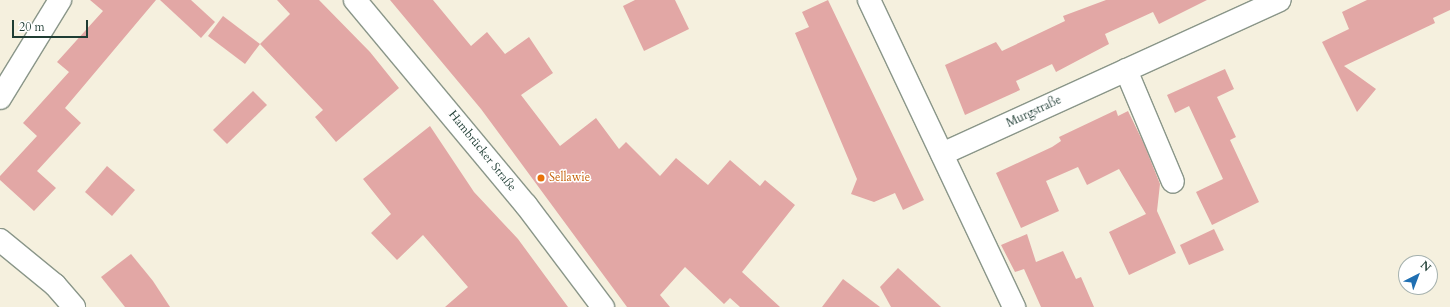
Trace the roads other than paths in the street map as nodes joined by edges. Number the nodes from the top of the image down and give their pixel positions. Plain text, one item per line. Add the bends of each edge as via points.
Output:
1 (60, 0) edge
2 (355, 0) edge
3 (870, 0) edge
4 (1280, 0) edge
5 (1126, 70) junction
6 (0, 98) edge
7 (942, 154) junction
8 (1173, 182) dead end
9 (0, 240) edge
10 (74, 307) edge
11 (603, 307) edge
12 (1014, 307) edge

1 - 6 street
2 - 11 street, Hambrücker Straße via 526,205
3 - 7 street
4 - 5 street, Murgstraße
5 - 7 street, Murgstraße
5 - 8 street
7 - 12 street
9 - 10 street via 55,285

